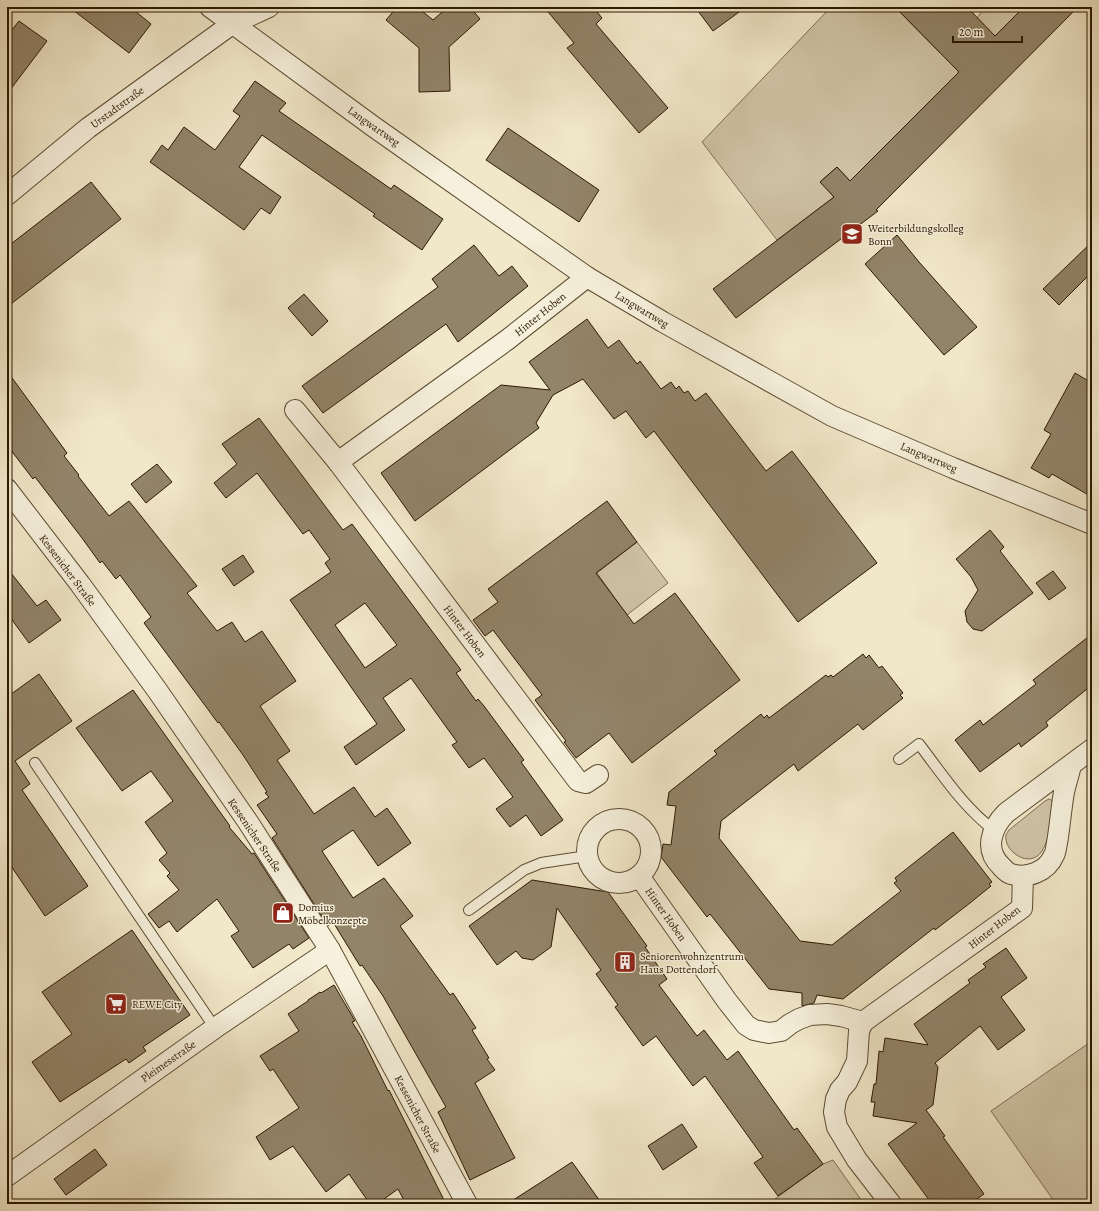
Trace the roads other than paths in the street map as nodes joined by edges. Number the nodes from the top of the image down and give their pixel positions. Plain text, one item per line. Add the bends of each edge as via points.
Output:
1 (210, 7) edge
2 (269, 7) edge
3 (232, 24) junction
4 (7, 195) edge
5 (587, 277) junction
6 (295, 410) dead end
7 (338, 462) junction
8 (7, 489) edge
9 (1092, 524) edge
10 (1092, 749) edge
11 (899, 758) dead end
12 (35, 763) dead end
13 (1071, 765) junction
14 (598, 775) dead end
15 (994, 830) junction
16 (587, 856) junction
17 (639, 876) junction
18 (1023, 876) junction
19 (468, 910) dead end
20 (330, 950) junction
21 (863, 1022) junction
22 (215, 1028) junction
23 (7, 1176) edge
24 (467, 1204) edge
25 (891, 1204) edge

1 - 3 street, Langwartweg
2 - 3 street, Urstadtstraße
3 - 4 street, Urstadtstraße via 88,128
3 - 5 street, Langwartweg
5 - 7 street, Hinter Hoben via 507,340
5 - 9 street, Langwartweg via 686,336 832,416
6 - 7 street, Hinter Hoben
7 - 14 street, Hinter Hoben via 578,781 586,783
8 - 20 street, Kessenicher Straße via 157,690 248,822
10 - 13 street
11 - 15 lane via 919,744 967,806
12 - 22 lane
13 - 15 street via 1006,813
13 - 18 street via 1064,791 1054,856 1042,871
15 - 18 street via 991,840 994,858 1010,874
16 - 17 street, Hinter Hoben via 592,868 606,880 618,883 631,881
16 - 17 street, Hinter Hoben via 588,842 596,828 606,821 627,819 643,828 652,847 647,867
16 - 19 lane via 541,863 524,870
17 - 21 street, Hinter Hoben via 746,1025 754,1030 769,1033 781,1031 810,1015 827,1014
18 - 21 street, Hinter Hoben via 1022,908
20 - 22 street, Pleimesstraße
20 - 24 street, Kessenicher Straße
21 - 25 street via 857,1061 848,1082 840,1090 834,1112 837,1127 857,1160
22 - 23 street, Pleimesstraße

